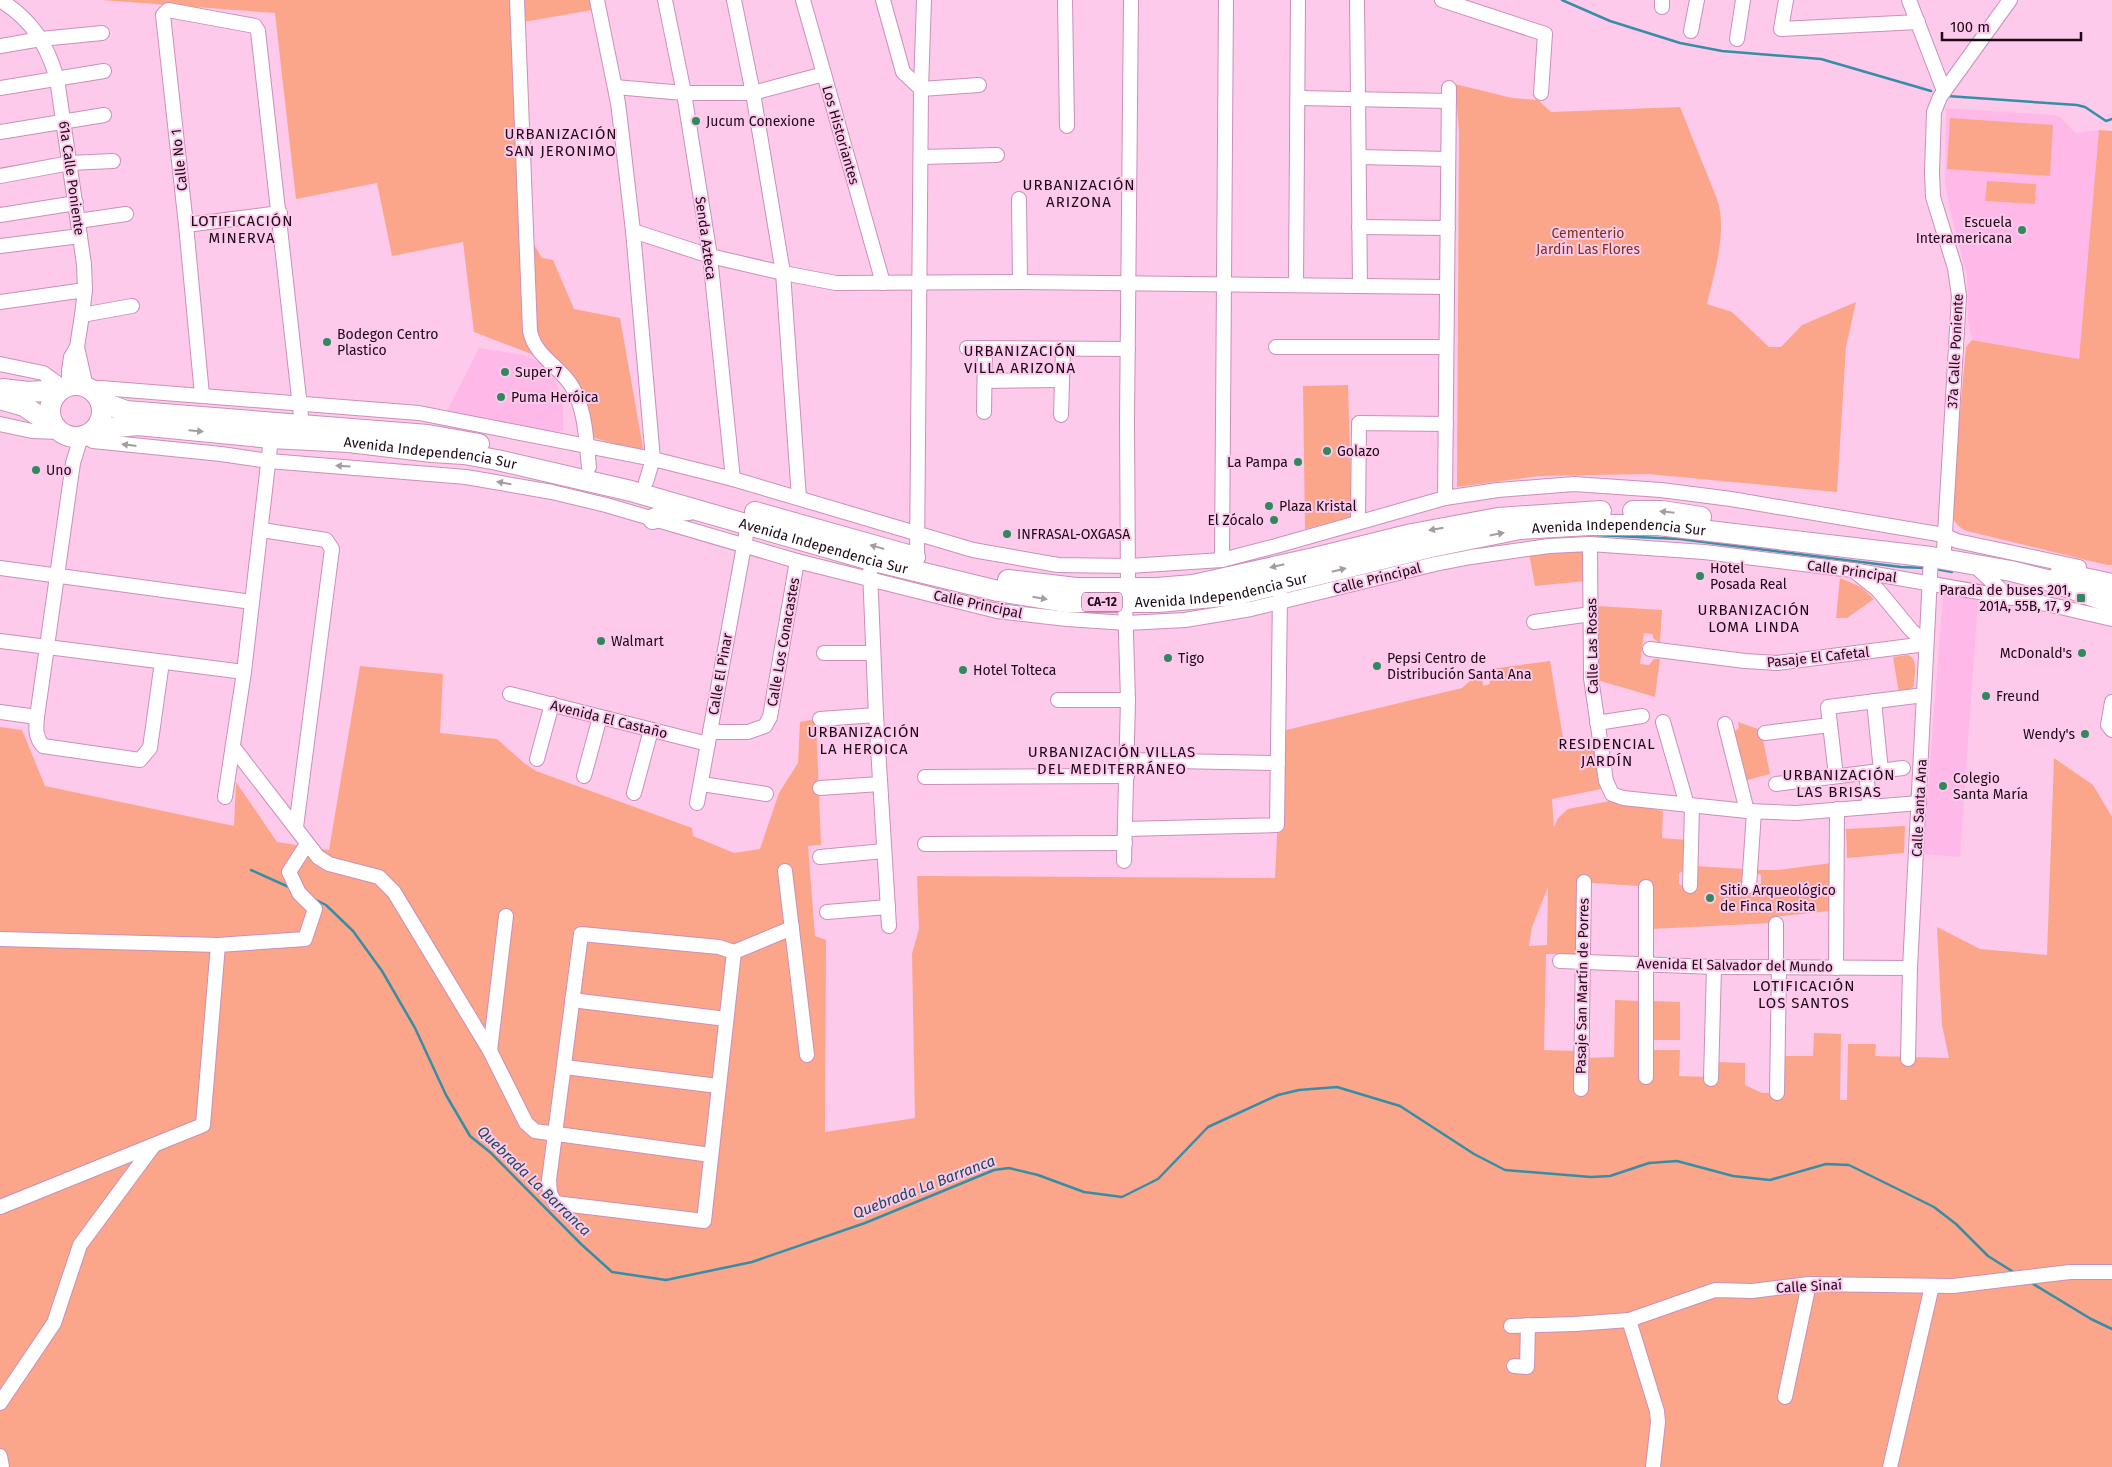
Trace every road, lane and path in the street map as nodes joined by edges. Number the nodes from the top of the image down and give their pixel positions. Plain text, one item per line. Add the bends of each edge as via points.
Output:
1 (517, 0) edge
2 (597, 0) edge
3 (665, 0) edge
4 (734, 0) edge
5 (803, 0) edge
6 (882, 0) edge
7 (924, 0) edge
8 (1065, 0) edge
9 (1131, 0) edge
10 (1226, 0) edge
11 (1298, 0) edge
12 (1357, 0) edge
13 (1442, 0) edge
14 (1697, 0) edge
15 (1743, 0) edge
16 (1786, 0) edge
17 (1909, 0) edge
18 (2010, 0) edge
19 (3, 4) edge
20 (1918, 22) junction
21 (1691, 30) dead end
22 (102, 34) dead end
23 (41, 39) junction
24 (1737, 39) dead end
25 (0, 46) edge
26 (104, 71) dead end
27 (824, 74) junction
28 (57, 79) junction
29 (979, 85) dead end
30 (615, 87) junction
31 (0, 88) edge
32 (921, 89) junction
33 (1944, 91) junction
34 (684, 93) junction
35 (753, 93) junction
36 (1541, 93) dead end
37 (1298, 98) junction
38 (1358, 99) junction
39 (104, 115) dead end
40 (65, 121) junction
41 (1067, 126) dead end
42 (0, 132) edge
43 (997, 155) dead end
44 (922, 157) junction
45 (1359, 157) junction
46 (1448, 159) junction
47 (113, 162) dead end
48 (70, 163) junction
49 (0, 176) edge
50 (1019, 199) dead end
51 (76, 203) junction
52 (280, 213) junction
53 (126, 214) dead end
54 (0, 215) edge
55 (78, 221) junction
56 (186, 225) junction
57 (1359, 227) junction
58 (1448, 228) junction
59 (633, 231) junction
60 (80, 236) junction
61 (0, 246) edge
62 (710, 256) junction
63 (783, 273) junction
64 (1020, 282) junction
65 (883, 283) junction
66 (920, 283) junction
67 (1130, 283) junction
68 (1226, 285) junction
69 (1296, 285) junction
70 (1360, 286) junction
71 (1447, 286) junction
72 (85, 290) junction
73 (0, 302) edge
74 (132, 306) dead end
75 (82, 315) junction
76 (1276, 347) dead end
77 (1446, 347) junction
78 (967, 348) dead end
79 (986, 348) junction
80 (1128, 349) junction
81 (1063, 350) junction
82 (0, 364) edge
83 (1062, 380) junction
84 (985, 381) junction
85 (0, 388) edge
86 (78, 390) junction
87 (202, 396) junction
88 (0, 399) edge
89 (301, 404) junction
90 (984, 412) dead end
91 (1061, 415) dead end
92 (0, 424) edge
93 (1446, 424) junction
94 (302, 425) junction
95 (457, 430) junction
96 (74, 433) junction
97 (271, 438) junction
98 (586, 447) junction
99 (653, 459) junction
100 (269, 461) junction
101 (589, 467) junction
102 (733, 479) junction
103 (646, 482) junction
104 (799, 498) junction
105 (1445, 498) junction
106 (696, 509) junction
107 (653, 519) junction
108 (1358, 522) junction
109 (748, 524) junction
110 (262, 530) junction
111 (918, 533) junction
112 (1590, 544) junction
113 (743, 545) junction
114 (1940, 548) junction
115 (1433, 555) junction
116 (917, 558) junction
117 (797, 560) junction
118 (1222, 560) junction
119 (1973, 564) junction
120 (1128, 566) junction
121 (0, 568) edge
122 (1852, 570) junction
123 (2112, 574) edge
124 (58, 576) junction
125 (871, 577) junction
126 (1929, 582) junction
127 (2112, 584) edge
128 (1280, 594) junction
129 (1127, 595) junction
130 (2006, 598) junction
131 (252, 602) junction
132 (2112, 603) edge
133 (1591, 614) junction
134 (2112, 619) edge
135 (1534, 622) dead end
136 (1127, 623) junction
137 (0, 641) edge
138 (1926, 644) junction
139 (48, 647) junction
140 (1650, 649) dead end
141 (873, 652) junction
142 (824, 653) dead end
143 (162, 662) junction
144 (244, 672) junction
145 (510, 694) dead end
146 (1924, 695) junction
147 (1058, 700) dead end
148 (1128, 700) junction
149 (1874, 701) junction
150 (2112, 702) edge
151 (552, 704) junction
152 (0, 712) edge
153 (876, 715) junction
154 (1642, 716) dead end
155 (37, 717) junction
156 (600, 717) junction
157 (820, 719) dead end
158 (1664, 722) dead end
159 (1597, 723) junction
160 (1725, 724) dead end
161 (1830, 725) junction
162 (651, 730) junction
163 (2112, 730) edge
164 (1765, 733) dead end
165 (709, 738) junction
166 (233, 747) junction
167 (537, 759) dead end
168 (1127, 760) junction
169 (1278, 763) junction
170 (1903, 768) dead end
171 (1873, 772) junction
172 (584, 776) dead end
173 (1127, 776) junction
174 (1836, 776) junction
175 (925, 777) dead end
176 (702, 784) junction
177 (880, 784) junction
178 (1776, 784) dead end
179 (820, 788) dead end
180 (634, 792) dead end
181 (766, 794) dead end
182 (225, 797) dead end
183 (697, 803) dead end
184 (1919, 803) junction
185 (1690, 806) junction
186 (1870, 806) junction
187 (1837, 809) junction
188 (1750, 812) junction
189 (296, 827) junction
190 (1125, 829) junction
191 (1124, 843) junction
192 (307, 844) junction
193 (925, 844) dead end
194 (884, 851) junction
195 (820, 857) dead end
196 (1124, 861) dead end
197 (785, 871) dead end
198 (1584, 882) dead end
199 (1690, 886) dead end
200 (1749, 886) dead end
201 (1646, 887) dead end
202 (888, 907) junction
203 (828, 912) dead end
204 (506, 916) dead end
205 (1776, 924) dead end
206 (889, 926) dead end
207 (792, 928) junction
208 (0, 939) edge
209 (218, 945) junction
210 (734, 952) junction
211 (1560, 961) dead end
212 (1582, 962) junction
213 (1646, 963) junction
214 (1714, 966) junction
215 (1778, 967) junction
216 (1836, 968) junction
217 (1910, 968) junction
218 (572, 1000) junction
219 (726, 1019) junction
220 (490, 1051) junction
221 (806, 1055) dead end
222 (1908, 1059) dead end
223 (564, 1067) junction
224 (1646, 1077) dead end
225 (1712, 1079) dead end
226 (718, 1086) junction
227 (1580, 1089) dead end
228 (1777, 1093) dead end
229 (555, 1135) junction
230 (154, 1145) junction
231 (711, 1155) junction
232 (0, 1207) edge
233 (2112, 1272) edge
234 (1810, 1284) junction
235 (1932, 1286) junction
236 (1629, 1320) junction
237 (1528, 1325) junction
238 (1511, 1326) dead end
239 (1514, 1366) dead end
240 (1784, 1397) dead end
241 (0, 1403) edge
242 (0, 1456) edge
243 (2, 1467) edge
244 (1653, 1467) edge
245 (1890, 1467) edge

1 - 98 street via 530,331 538,351 571,386 584,421
2 - 30 street
3 - 34 street, Senda Azteca
4 - 35 street
5 - 27 street
6 - 32 street via 903,72
7 - 32 street
8 - 41 street
9 - 67 street
10 - 68 street
11 - 37 street
12 - 38 street
13 - 36 street via 1545,34
14 - 21 street
15 - 24 street
16 - 20 street via 1781,29
17 - 20 street
18 - 33 street, 37a Calle Poniente
19 - 23 street, 61a Calle Poniente via 24,18
20 - 33 street
22 - 23 street
23 - 25 street
23 - 28 street, 61a Calle Poniente via 50,54
26 - 28 street
27 - 35 street, Los Historiantes
27 - 65 street, Los Historiantes
28 - 31 street
28 - 40 street, 61a Calle Poniente
29 - 32 street
30 - 34 street, Los Historiantes
30 - 59 street
32 - 44 street
33 - 114 street, 37a Calle Poniente via 1934,112 1933,197 1955,268 1959,296
34 - 35 street, Los Historiantes
34 - 62 street, Senda Azteca
35 - 63 street
37 - 38 street
37 - 69 street
38 - 45 street
38 - 46 street via 1449,95
39 - 40 street
40 - 42 street
40 - 48 street, 61a Calle Poniente
43 - 44 street
44 - 66 street
45 - 46 street
45 - 57 street
46 - 58 street
47 - 48 street
48 - 49 street
48 - 51 street, 61a Calle Poniente
50 - 64 street
51 - 54 street
51 - 55 street, 61a Calle Poniente
52 - 56 street
52 - 56 street, Calle No 1 via 257,28 168,10 163,15
52 - 89 street
53 - 55 street
55 - 60 street, 61a Calle Poniente
56 - 87 street, Calle No 1
57 - 58 street
57 - 70 street
58 - 71 street
59 - 62 street
59 - 99 street
60 - 61 street
60 - 72 street, 61a Calle Poniente
62 - 63 street
62 - 102 street, Senda Azteca
63 - 65 street via 836,283
63 - 104 street
64 - 66 street
64 - 67 street
65 - 66 street
66 - 111 street
67 - 68 street
67 - 80 street
68 - 69 street
68 - 118 street
69 - 70 street
70 - 71 street
71 - 77 street
72 - 73 street
72 - 75 street, 61a Calle Poniente
74 - 75 street
75 - 86 street, 61a Calle Poniente via 77,347
76 - 77 street
77 - 93 street
78 - 79 street
79 - 81 street
79 - 84 street
80 - 81 street
80 - 120 street
81 - 83 street
82 - 86 street via 42,373
83 - 84 street
83 - 91 street
84 - 90 street
85 - 86 highway via 28,392
86 - 87 street via 101,388
86 - 94 highway, Avenida Independencia Sur / CA-12 via 126,411
86 - 96 highway via 103,414
86 - 96 highway via 52,401 50,408 50,414
87 - 89 street
88 - 96 highway via 24,406
89 - 94 street
89 - 95 street via 419,413
92 - 96 street, Calle Principal
93 - 105 street
93 - 108 street via 1359,423
94 - 95 highway, Avenida Independencia Sur / CA-12
95 - 98 street
95 - 101 highway, Avenida Independencia Sur / CA-12
96 -> 97 highway, Avenida Independencia Sur / CA-12 via 138,425
100 -> 96 street, Calle Principal via 93,441
96 - 124 street
97 - 100 street
97 - 106 highway, Avenida Independencia Sur / CA-12 via 464,454 564,475
98 - 99 street
98 - 101 street
99 - 102 street
99 - 103 street
107 -> 100 street, Calle Principal via 552,492 466,476
100 - 110 street
101 - 103 highway, Avenida Independencia Sur / CA-12
102 - 104 street
116 -> 103 highway, Avenida Independencia Sur / CA-12
104 - 111 street
105 - 108 street
105 - 114 street via 1574,484 1661,490 1731,499
106 - 107 highway via 674,511
106 - 109 highway, Avenida Independencia Sur / CA-12
107 - 113 street, Calle Principal
108 - 118 street
109 - 113 street, Calle El Pinar
109 - 125 highway, Avenida Independencia Sur / CA-12
110 - 131 street
110 - 189 street via 326,540 332,549
111 - 116 street
111 - 120 street via 974,550 1058,565
112 - 115 street, Calle Principal
112 - 122 street, Calle Principal via 1704,552
112 - 133 street, Calle Las Rosas
113 - 117 street, Calle Principal
113 - 165 street, Calle El Pinar
115 -> 114 highway, Avenida Independencia Sur / CA-12 via 1520,530 1590,525 1658,525
114 - 119 highway, Avenida Independencia Sur / CA-12
114 - 123 street via 1957,541
114 - 126 street, Calle Santa Ana
114 - 127 highway, Avenida Independencia Sur / CA-12
114 -> 129 highway, Avenida Independencia Sur / CA-12 via 1662,511 1517,515 1412,534 1193,585
115 - 128 highway, Avenida Independencia Sur / CA-12
116 - 129 highway, Avenida Independencia Sur / CA-12 via 1000,579
117 - 125 street, Calle Principal
117 - 165 street, Calle Los Conacastes via 770,717 765,726 748,732
118 - 120 street
119 - 130 street
119 - 132 highway, Avenida Independencia Sur / CA-12 via 2047,580
120 - 129 street
121 - 124 street
122 - 126 street, Calle Principal
122 - 138 street via 1878,590
124 - 131 street
124 - 139 street
125 -> 129 highway, Avenida Independencia Sur / CA-12 via 1065,602
125 - 136 street, Calle Principal via 997,611
125 - 141 street
126 - 130 street, Calle Principal
126 - 138 street, Calle Santa Ana
128 - 129 highway, Avenida Independencia Sur / CA-12 via 1158,602
128 - 136 street, Calle Principal via 1184,620
128 - 169 street
129 - 136 street
130 - 134 street, Calle Principal
131 - 144 street
133 - 135 street
133 - 159 street, Calle Las Rosas via 1591,683
136 - 148 street
137 - 139 street
138 - 140 street, Pasaje El Cafetal via 1777,663
138 - 146 street, Calle Santa Ana
139 - 143 street
139 - 155 street
141 - 142 street
141 - 153 street
143 - 144 street
143 - 155 street via 150,748 140,760 43,746 38,740
144 - 166 street
145 - 151 street, Avenida El Castaño
146 - 149 street
146 - 184 street, Calle Santa Ana
147 - 148 street
148 - 168 street
149 - 161 street via 1828,707
149 - 171 street
150 - 163 street via 2108,725
151 - 156 street, Avenida El Castaño
151 - 167 street
152 - 155 street
153 - 157 street
153 - 177 street
154 - 159 street
156 - 162 street, Avenida El Castaño
156 - 172 street
158 - 185 street
159 - 185 street, Calle Las Rosas via 1608,788 1616,797
160 - 188 street
161 - 164 street
161 - 174 street
162 - 165 street, Avenida El Castaño
162 - 180 street
165 - 176 street, Calle El Pinar
166 - 182 street
166 - 189 street
168 - 169 street
168 - 173 street
169 - 190 street via 1277,826
170 - 171 street
171 - 174 street
171 - 186 street
173 - 175 street
173 - 190 street
174 - 178 street
176 - 181 street
176 - 183 street, Calle El Pinar
177 - 179 street
177 - 194 street
184 - 186 street
184 - 217 street, Calle Santa Ana
185 - 188 street
185 - 199 street
186 - 187 street
187 - 188 street via 1796,813
187 - 216 street
188 - 200 street
189 - 192 street
190 - 191 street
191 - 193 street
191 - 196 street
192 - 209 street via 289,872 298,893 315,909 305,939
192 - 220 street via 329,864 379,877 386,882
194 - 195 street
194 - 202 street
197 - 207 street
198 - 212 street, Pasaje San Martín de Porres
201 - 213 street
202 - 203 street
202 - 206 street
204 - 220 street
205 - 215 street
207 - 210 street
207 - 221 street
208 - 209 street
209 - 230 street via 203,1125
210 - 218 street via 719,947 584,933 580,937
210 - 219 street
211 - 212 street, Avenida El Salvador del Mundo
212 - 213 street, Avenida El Salvador del Mundo
212 - 227 street, Pasaje San Martín de Porres
213 - 214 street, Avenida El Salvador del Mundo
213 - 224 street
214 - 215 street, Avenida El Salvador del Mundo
214 - 225 street
215 - 216 street, Avenida El Salvador del Mundo
215 - 228 street
216 - 217 street, Avenida El Salvador del Mundo
217 - 222 street, Calle Santa Ana
218 - 219 street
218 - 223 street
219 - 226 street
220 - 229 street via 526,1123 535,1131
223 - 226 street
223 - 229 street
226 - 231 street
229 - 231 street
229 - 231 street via 549,1180 555,1203 704,1221
230 - 232 street
230 - 241 street via 80,1245 54,1323
233 - 235 street, Calle Sinaí via 2070,1272
234 - 235 street, Calle Sinaí
234 - 236 street, Calle Sinaí via 1752,1291 1716,1290
234 - 240 street
235 - 245 street
236 - 237 street, Calle Sinaí
236 - 244 street via 1657,1411
237 - 238 street, Calle Sinaí
237 - 239 street via 1527,1367
242 - 243 street

